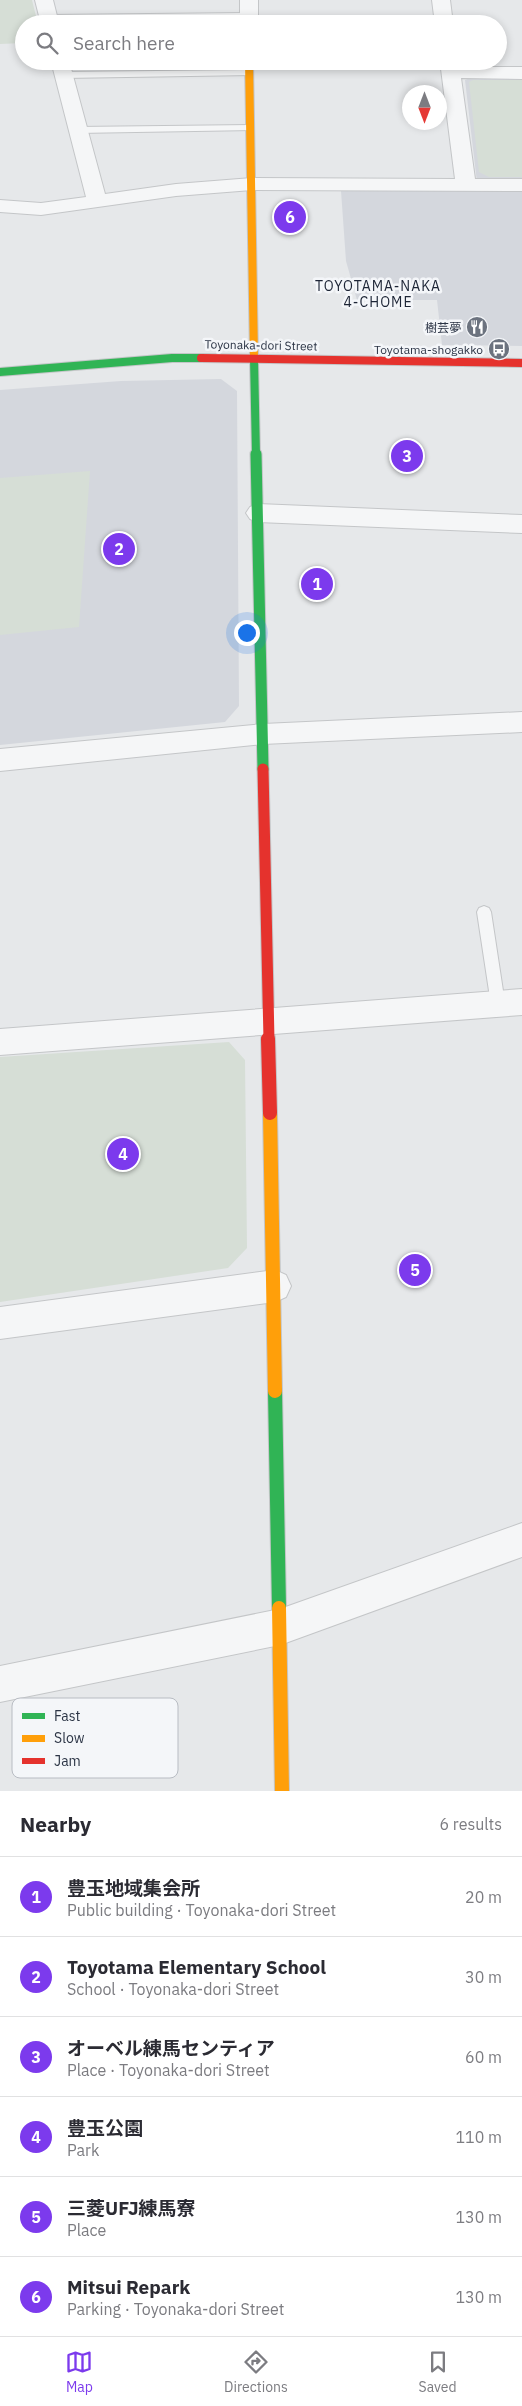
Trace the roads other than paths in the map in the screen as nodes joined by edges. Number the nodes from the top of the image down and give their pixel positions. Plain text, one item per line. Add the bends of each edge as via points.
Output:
1 (44, 0) edge
2 (441, 0) edge
3 (249, 13) edge
4 (48, 15) edge
5 (199, 15) edge
6 (443, 15) edge
7 (62, 70) edge
8 (250, 70) edge
9 (450, 70) edge
10 (486, 70) edge
11 (522, 73) edge
12 (251, 128) junction
13 (78, 130) junction
14 (252, 184) junction
15 (466, 184) junction
16 (522, 185) edge
17 (97, 202) junction
18 (0, 206) edge
19 (255, 358) junction
20 (522, 363) edge
21 (0, 372) edge
22 (258, 513) junction
23 (522, 524) edge
24 (522, 722) edge
25 (263, 734) junction
26 (0, 760) edge
27 (484, 912) dead end
28 (510, 1003) edge
29 (267, 1021) junction
30 (0, 1042) edge
31 (275, 1286) junction
32 (0, 1323) edge
33 (522, 1540) edge
34 (280, 1627) junction
35 (0, 1684) edge
36 (282, 1791) edge

1 - 4 street
2 - 6 street
3 - 5 lane
7 - 13 street
8 - 12 street
9 - 15 street
10 - 11 street
12 - 13 lane
12 - 14 street
13 - 17 street
14 - 15 street
14 - 17 street via 176,190
14 - 19 street
15 - 16 street
17 - 18 street via 41,209
19 - 20 street, Toyonaka-dori Street
19 - 21 street, Toyonaka-dori Street via 172,358
19 - 22 street
22 - 23 street
22 - 25 street
24 - 25 street
25 - 26 street
25 - 29 street
27 - 28 lane
28 - 29 street
29 - 30 street
29 - 31 street
31 - 32 street
31 - 34 street
33 - 34 street
34 - 35 street
34 - 36 street

